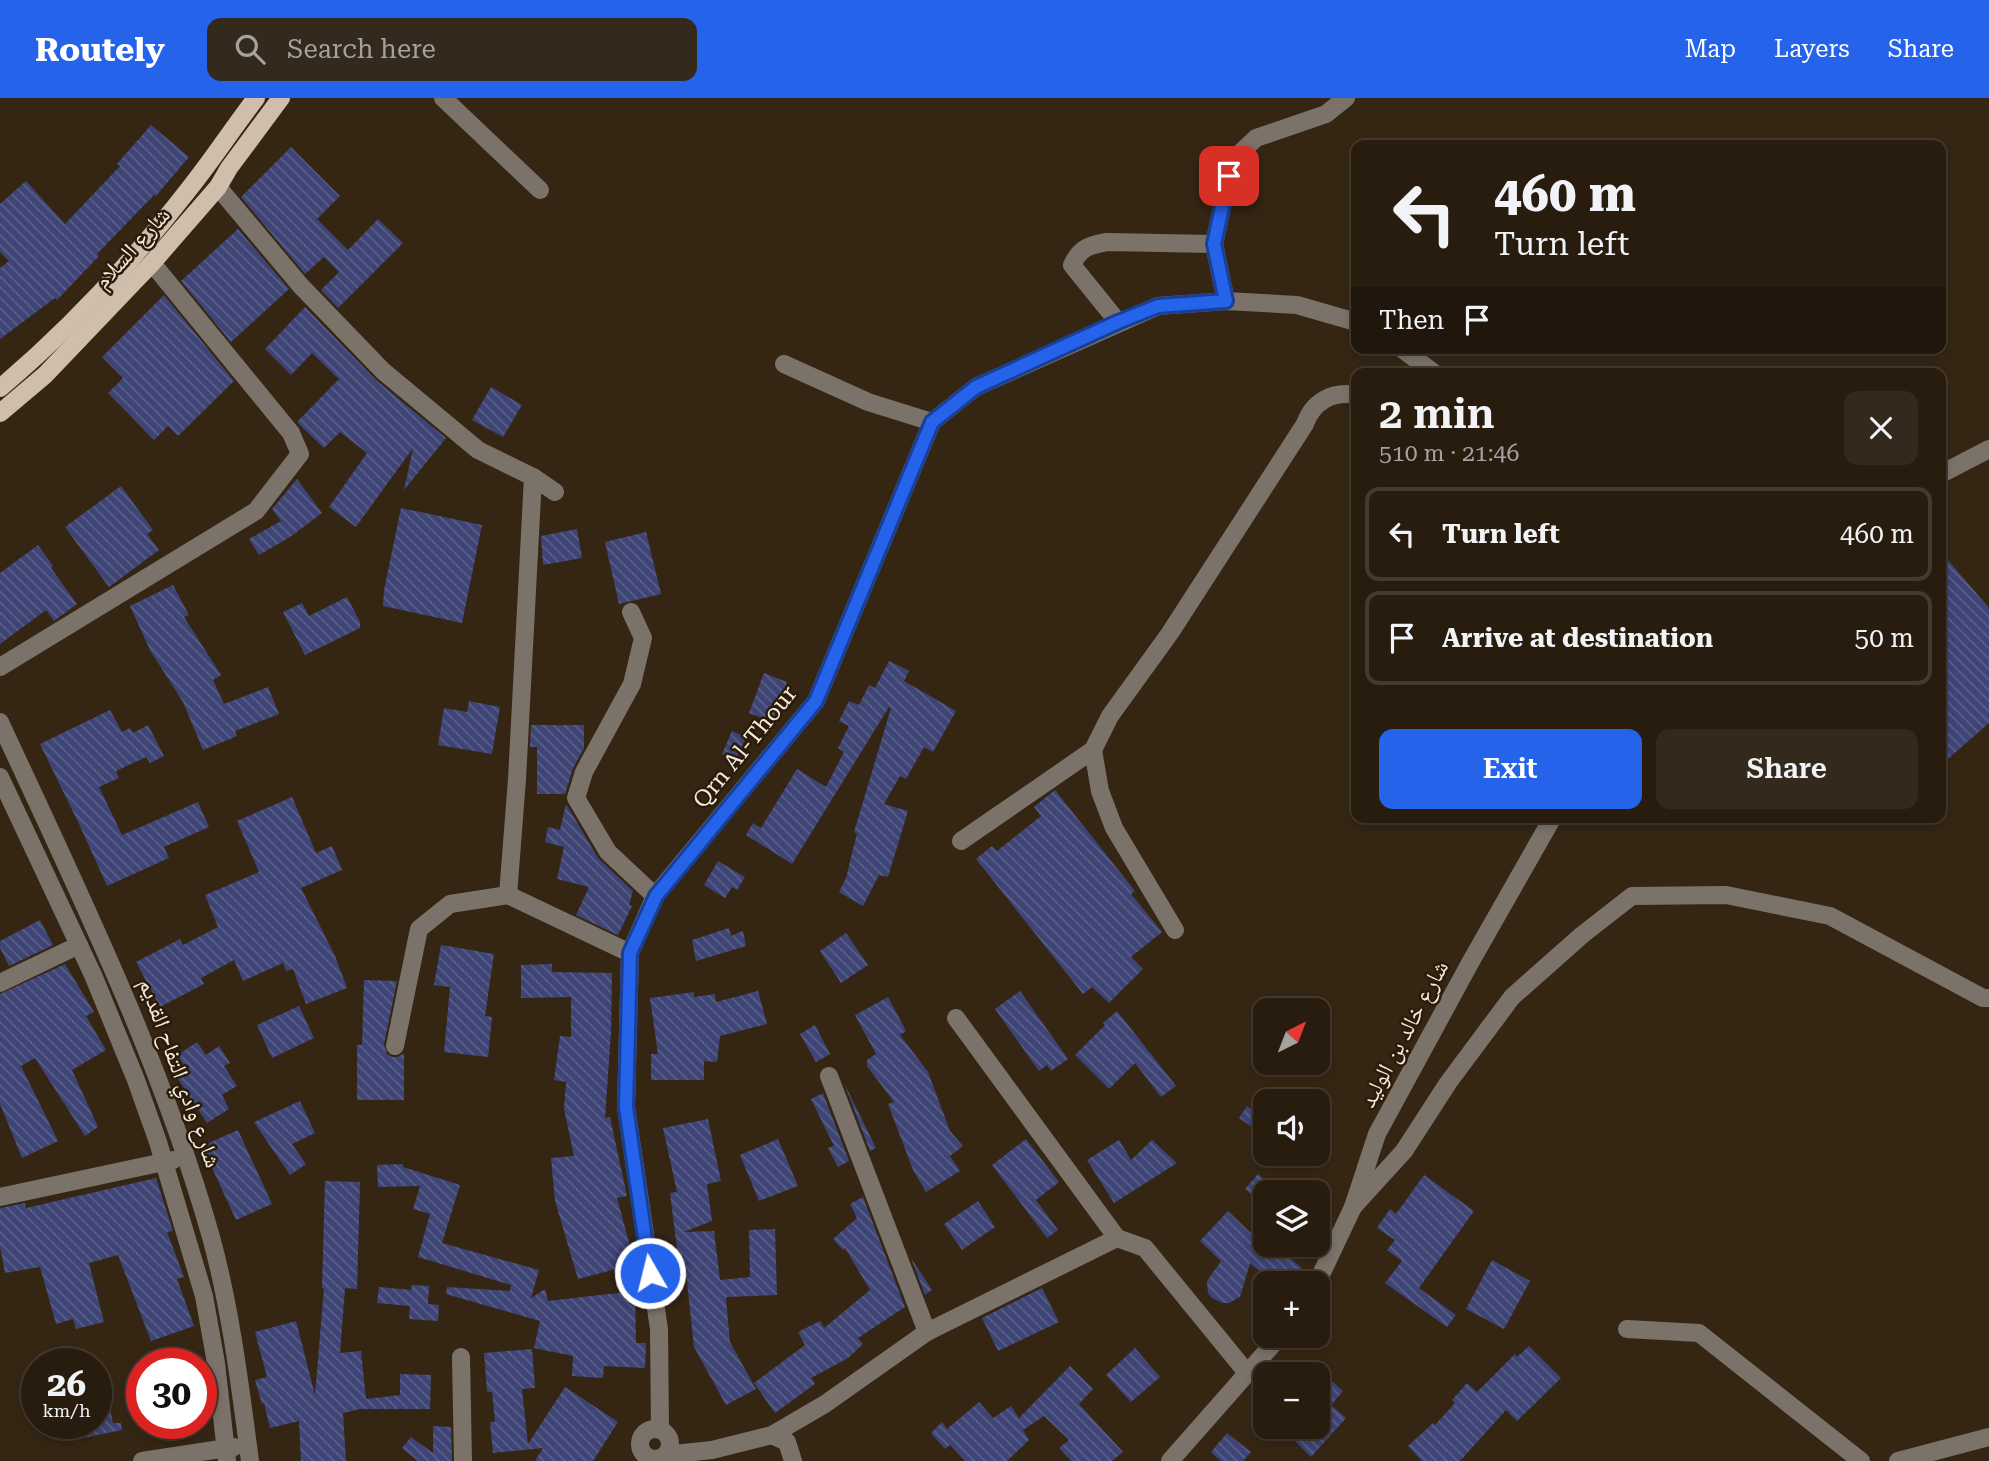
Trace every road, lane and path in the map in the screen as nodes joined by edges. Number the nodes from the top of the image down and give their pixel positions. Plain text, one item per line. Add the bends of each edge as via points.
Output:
1 (256, 98) edge
2 (281, 98) edge
3 (443, 98) edge
4 (1346, 98) edge
5 (218, 187) junction
6 (540, 190) dead end
7 (1214, 244) junction
8 (152, 263) junction
9 (1226, 301) junction
10 (1351, 321) edge
11 (1118, 322) junction
12 (1408, 354) edge
13 (784, 364) dead end
14 (1426, 368) edge
15 (0, 388) edge
16 (1351, 395) edge
17 (0, 413) edge
18 (932, 422) junction
19 (1989, 449) edge
20 (1946, 471) edge
21 (533, 477) junction
22 (555, 492) dead end
23 (631, 612) dead end
24 (0, 667) edge
25 (0, 722) edge
26 (1093, 750) junction
27 (0, 776) edge
28 (1550, 823) edge
29 (961, 841) dead end
30 (508, 895) junction
31 (656, 896) junction
32 (1175, 930) dead end
33 (79, 945) junction
34 (630, 953) junction
35 (0, 983) edge
36 (1989, 998) edge
37 (956, 1018) dead end
38 (395, 1046) dead end
39 (829, 1076) dead end
40 (187, 1157) junction
41 (164, 1163) junction
42 (0, 1197) edge
43 (1353, 1207) junction
44 (1116, 1238) junction
45 (1323, 1271) edge
46 (1627, 1329) dead end
47 (927, 1332) junction
48 (1270, 1348) edge
49 (461, 1357) dead end
50 (1248, 1374) junction
51 (660, 1429) junction
52 (772, 1434) junction
53 (1989, 1437) edge
54 (249, 1453) edge
55 (226, 1454) edge
56 (666, 1455) junction
57 (640, 1458) edge
58 (142, 1461) edge
59 (463, 1461) edge
60 (793, 1461) edge
61 (1170, 1461) edge
62 (1861, 1461) edge
63 (1898, 1461) edge

1 - 15 main road, شارع السلام via 137,251 41,352
2 - 5 main road, شارع السلام
3 - 6 street
4 - 7 street via 1326,114 1256,138 1235,158
5 - 8 main road, شارع السلام
5 - 21 street via 300,285 383,371 478,450
7 - 9 street
7 - 11 street via 1107,242 1079,250 1072,265
8 - 17 main road, شارع السلام via 63,357
8 - 24 street via 291,433 300,454 256,511
9 - 10 street, Qrn Al-Thour via 1297,305
9 - 11 street, Qrn Al-Thour via 1158,306
11 - 18 street, Qrn Al-Thour via 976,387
12 - 14 street
13 - 18 street via 867,402
16 - 26 street via 1326,398 1310,413 1170,633 1110,716
18 - 31 street, Qrn Al-Thour via 816,701
19 - 20 street
21 - 22 street
21 - 30 street
23 - 31 street via 643,638 632,684 584,772 576,798 608,852
25 - 40 street, شارع وادي التفاح القديم via 110,956
26 - 29 street
26 - 32 street via 1100,791 1114,828
27 - 33 street, شارع وادي التفاح القديم
28 - 43 street, شارع خالد بن الوليد via 1377,1134
30 - 34 street
30 - 38 street via 450,904 419,929
31 - 34 street, Qrn Al-Thour
33 - 35 street
33 - 41 street, شارع وادي التفاح القديم via 136,1080
34 - 51 street, Qrn Al-Thour via 626,1107 659,1329
36 - 43 street via 1830,916 1726,895 1632,896 1512,998 1404,1151
37 - 44 street
39 - 47 street
40 - 41 street
40 - 54 street, شارع وادي التفاح القديم via 232,1328
41 - 42 street
41 - 55 street, شارع وادي التفاح القديم via 204,1296
43 - 45 street, شارع خالد بن الوليد
44 - 47 street
44 - 50 street via 1145,1248
46 - 62 street via 1699,1333
47 - 52 street via 825,1404
48 - 50 street
49 - 59 street
50 - 61 street
51 - 56 street via 670,1439
51 - 57 street via 649,1430 641,1438
52 - 56 street via 712,1450
52 - 60 street via 787,1442
53 - 63 street
54 - 55 street
55 - 58 street
56 - 57 street

